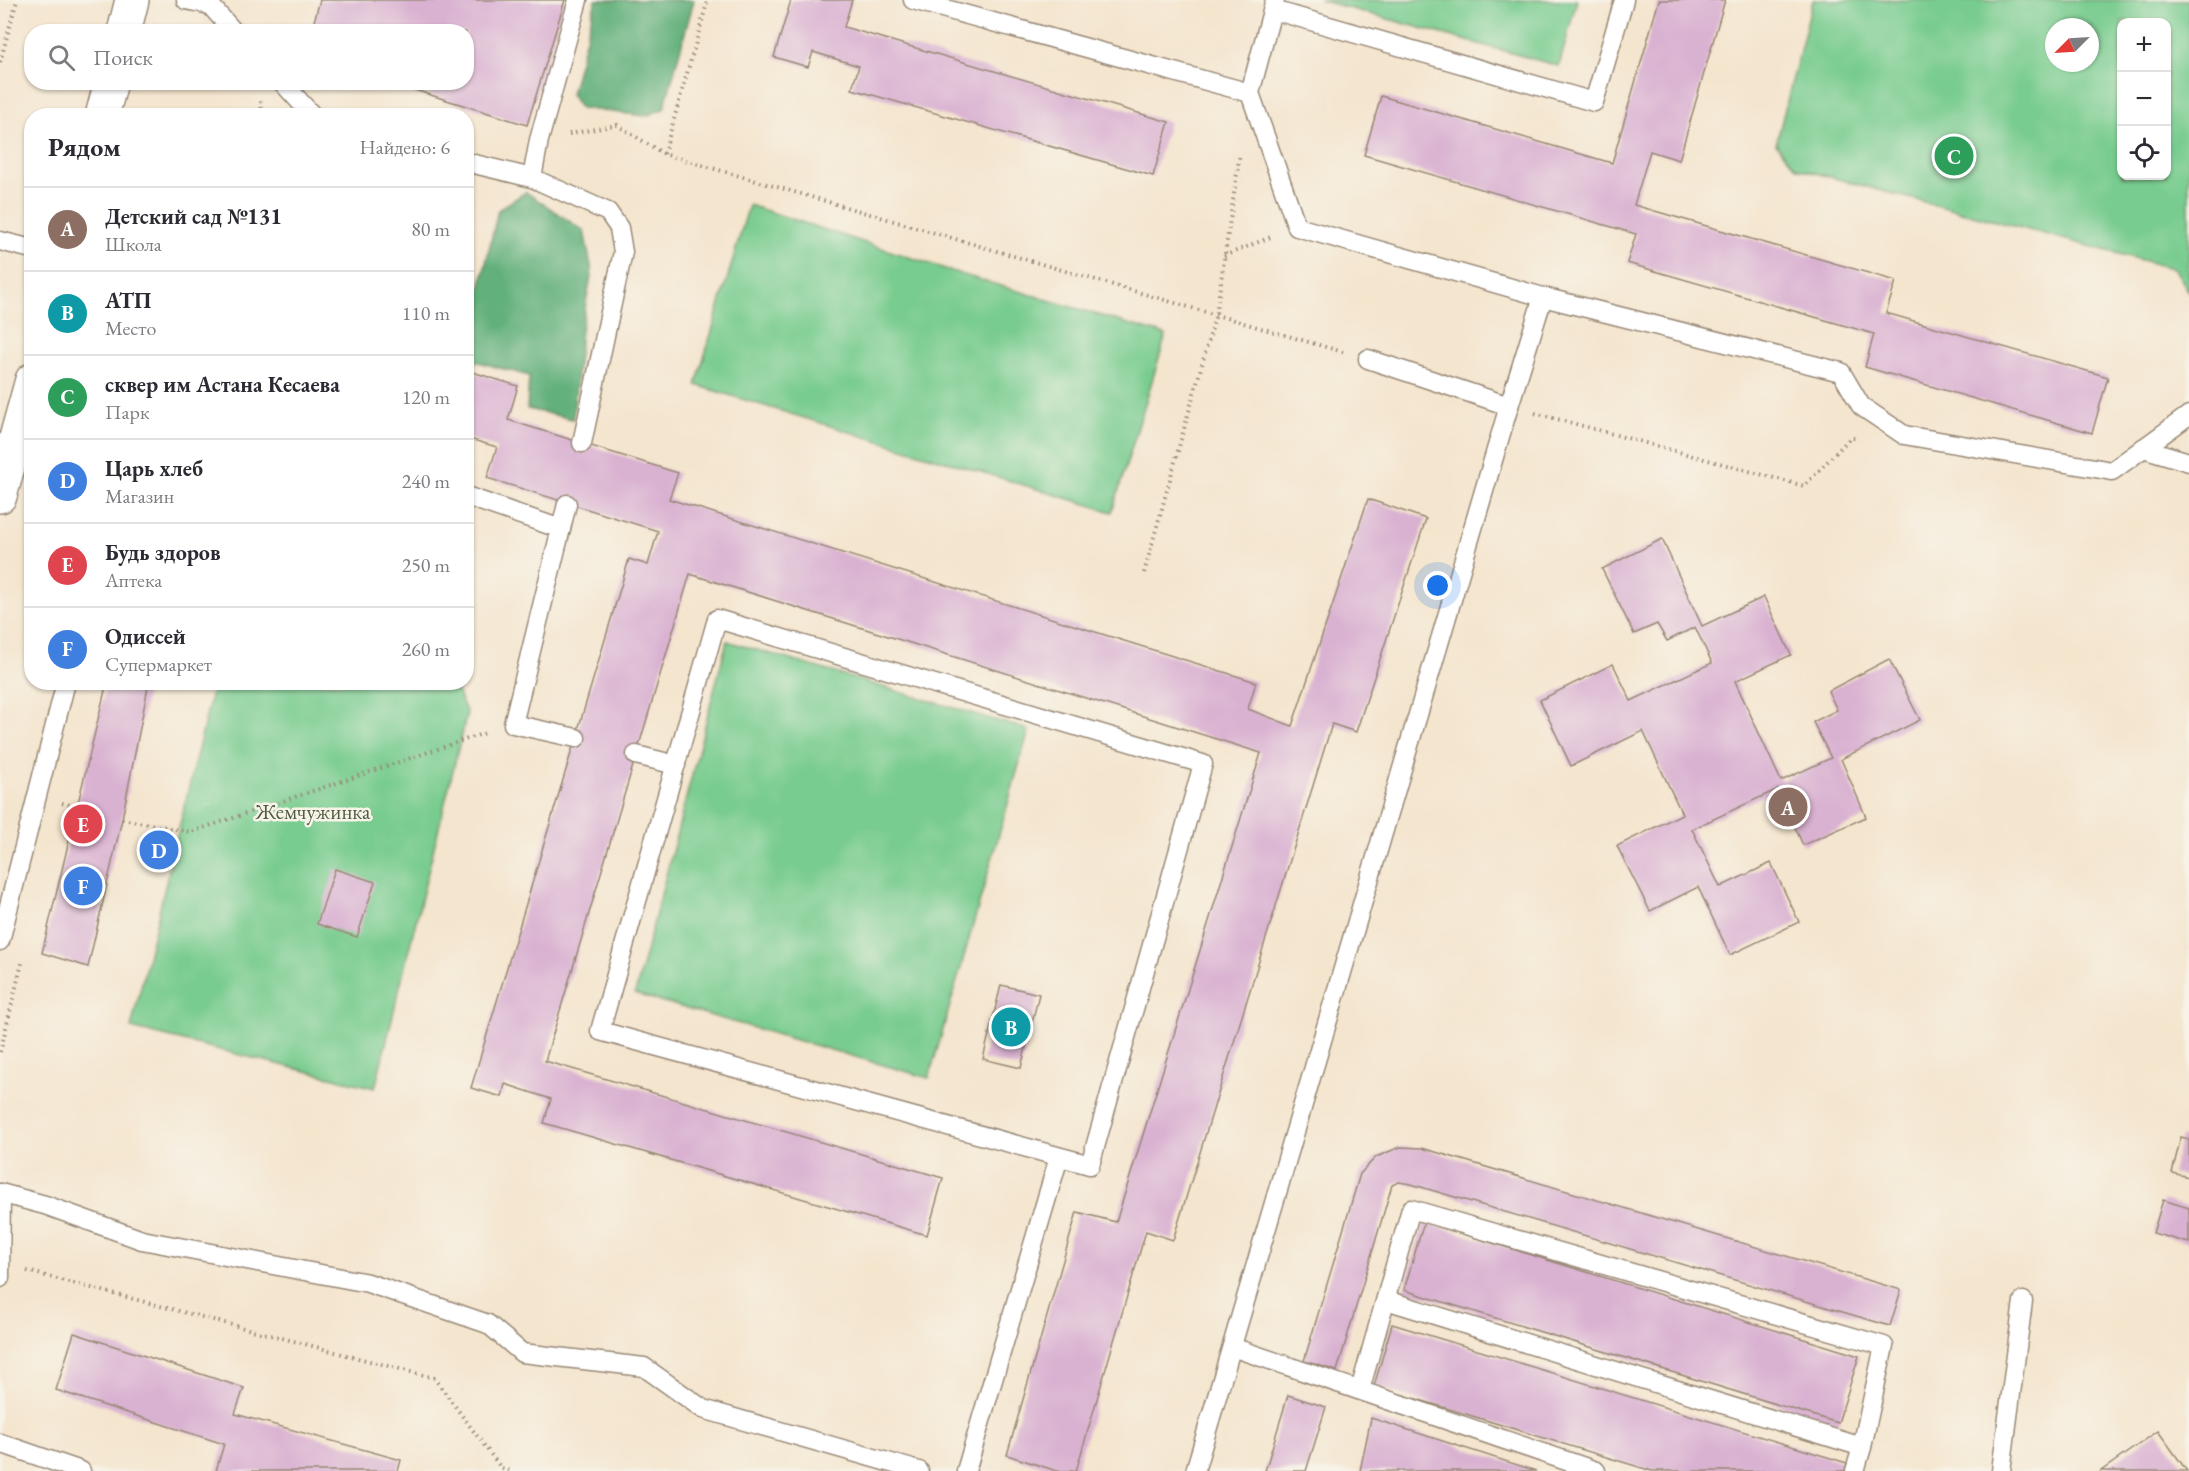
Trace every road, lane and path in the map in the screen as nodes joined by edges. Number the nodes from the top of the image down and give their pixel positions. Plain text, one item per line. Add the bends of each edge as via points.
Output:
1 (17, 0) edge
2 (132, 0) edge
3 (186, 0) edge
4 (578, 0) edge
5 (708, 0) edge
6 (913, 0) edge
7 (1624, 0) edge
8 (213, 3) edge
9 (1274, 5) edge
10 (126, 24) edge
11 (228, 24) edge
12 (0, 62) edge
13 (109, 90) edge
14 (289, 90) edge
15 (1250, 93) junction
16 (104, 108) edge
17 (306, 108) edge
18 (538, 140) junction
19 (1241, 151) dead end
20 (664, 154) junction
21 (474, 164) edge
22 (532, 178) junction
23 (1297, 227) junction
24 (0, 241) edge
25 (24, 247) edge
26 (1224, 256) junction
27 (1543, 297) junction
28 (1216, 314) junction
29 (1368, 360) joint
30 (1509, 406) junction
31 (24, 409) edge
32 (2189, 415) edge
33 (1904, 435) junction
34 (582, 443) dead end
35 (2143, 448) junction
36 (2189, 462) edge
37 (0, 496) edge
38 (474, 499) edge
39 (567, 504) dead end
40 (561, 530) junction
41 (1144, 573) dead end
42 (64, 690) edge
43 (513, 724) junction
44 (576, 738) dead end
45 (636, 755) dead end
46 (676, 765) junction
47 (62, 803) dead end
48 (78, 807) dead end
49 (122, 819) dead end
50 (0, 941) edge
51 (1059, 1157) junction
52 (1, 1193) edge
53 (0, 1263) edge
54 (0, 1278) edge
55 (1386, 1300) junction
56 (2023, 1301) dead end
57 (1232, 1347) junction
58 (1360, 1390) junction
59 (0, 1443) edge
60 (1862, 1448) junction
61 (81, 1471) edge
62 (513, 1471) edge
63 (919, 1471) edge
64 (966, 1471) edge
65 (1195, 1471) edge
66 (1596, 1471) edge
67 (1855, 1471) edge
68 (2001, 1471) edge

1 - 12 path
2 - 10 main road
3 - 8 lane
4 - 18 lane
5 - 20 path
6 - 15 lane
7 - 9 lane via 1594,102
8 - 11 lane
9 - 15 lane
13 - 16 main road
14 - 17 lane
15 - 23 lane
18 - 20 path via 617,125
18 - 22 lane
19 - 26 path
20 - 28 path
21 - 22 lane
22 - 34 lane via 608,212 619,228 623,252
23 - 26 path
23 - 27 lane
24 - 25 lane
26 - 28 path
27 - 30 lane
27 - 33 lane via 1841,372 1861,406
28 - 29 path
28 - 41 path
29 - 30 lane
30 - 33 path via 1804,486 1850,438
30 - 57 lane
31 - 37 main road
32 - 35 lane
33 - 35 lane via 2112,471
35 - 36 lane
38 - 40 lane
39 - 40 lane
40 - 43 lane
42 - 50 lane
43 - 44 lane
43 - 49 path via 191,832
45 - 46 lane
46 - 51 lane via 600,1030
46 - 51 lane via 717,619 1203,764 1090,1165
47 - 48 path
51 - 64 lane
52 - 53 lane
52 - 63 lane via 142,1240 368,1283 488,1324 522,1353 644,1367 703,1409
53 - 54 lane
53 - 62 path via 435,1378 501,1468
55 - 58 lane
55 - 60 lane
55 - 60 lane via 1411,1209 1884,1346
56 - 68 lane
57 - 58 lane
57 - 65 lane
58 - 66 lane
59 - 61 lane
60 - 67 lane

